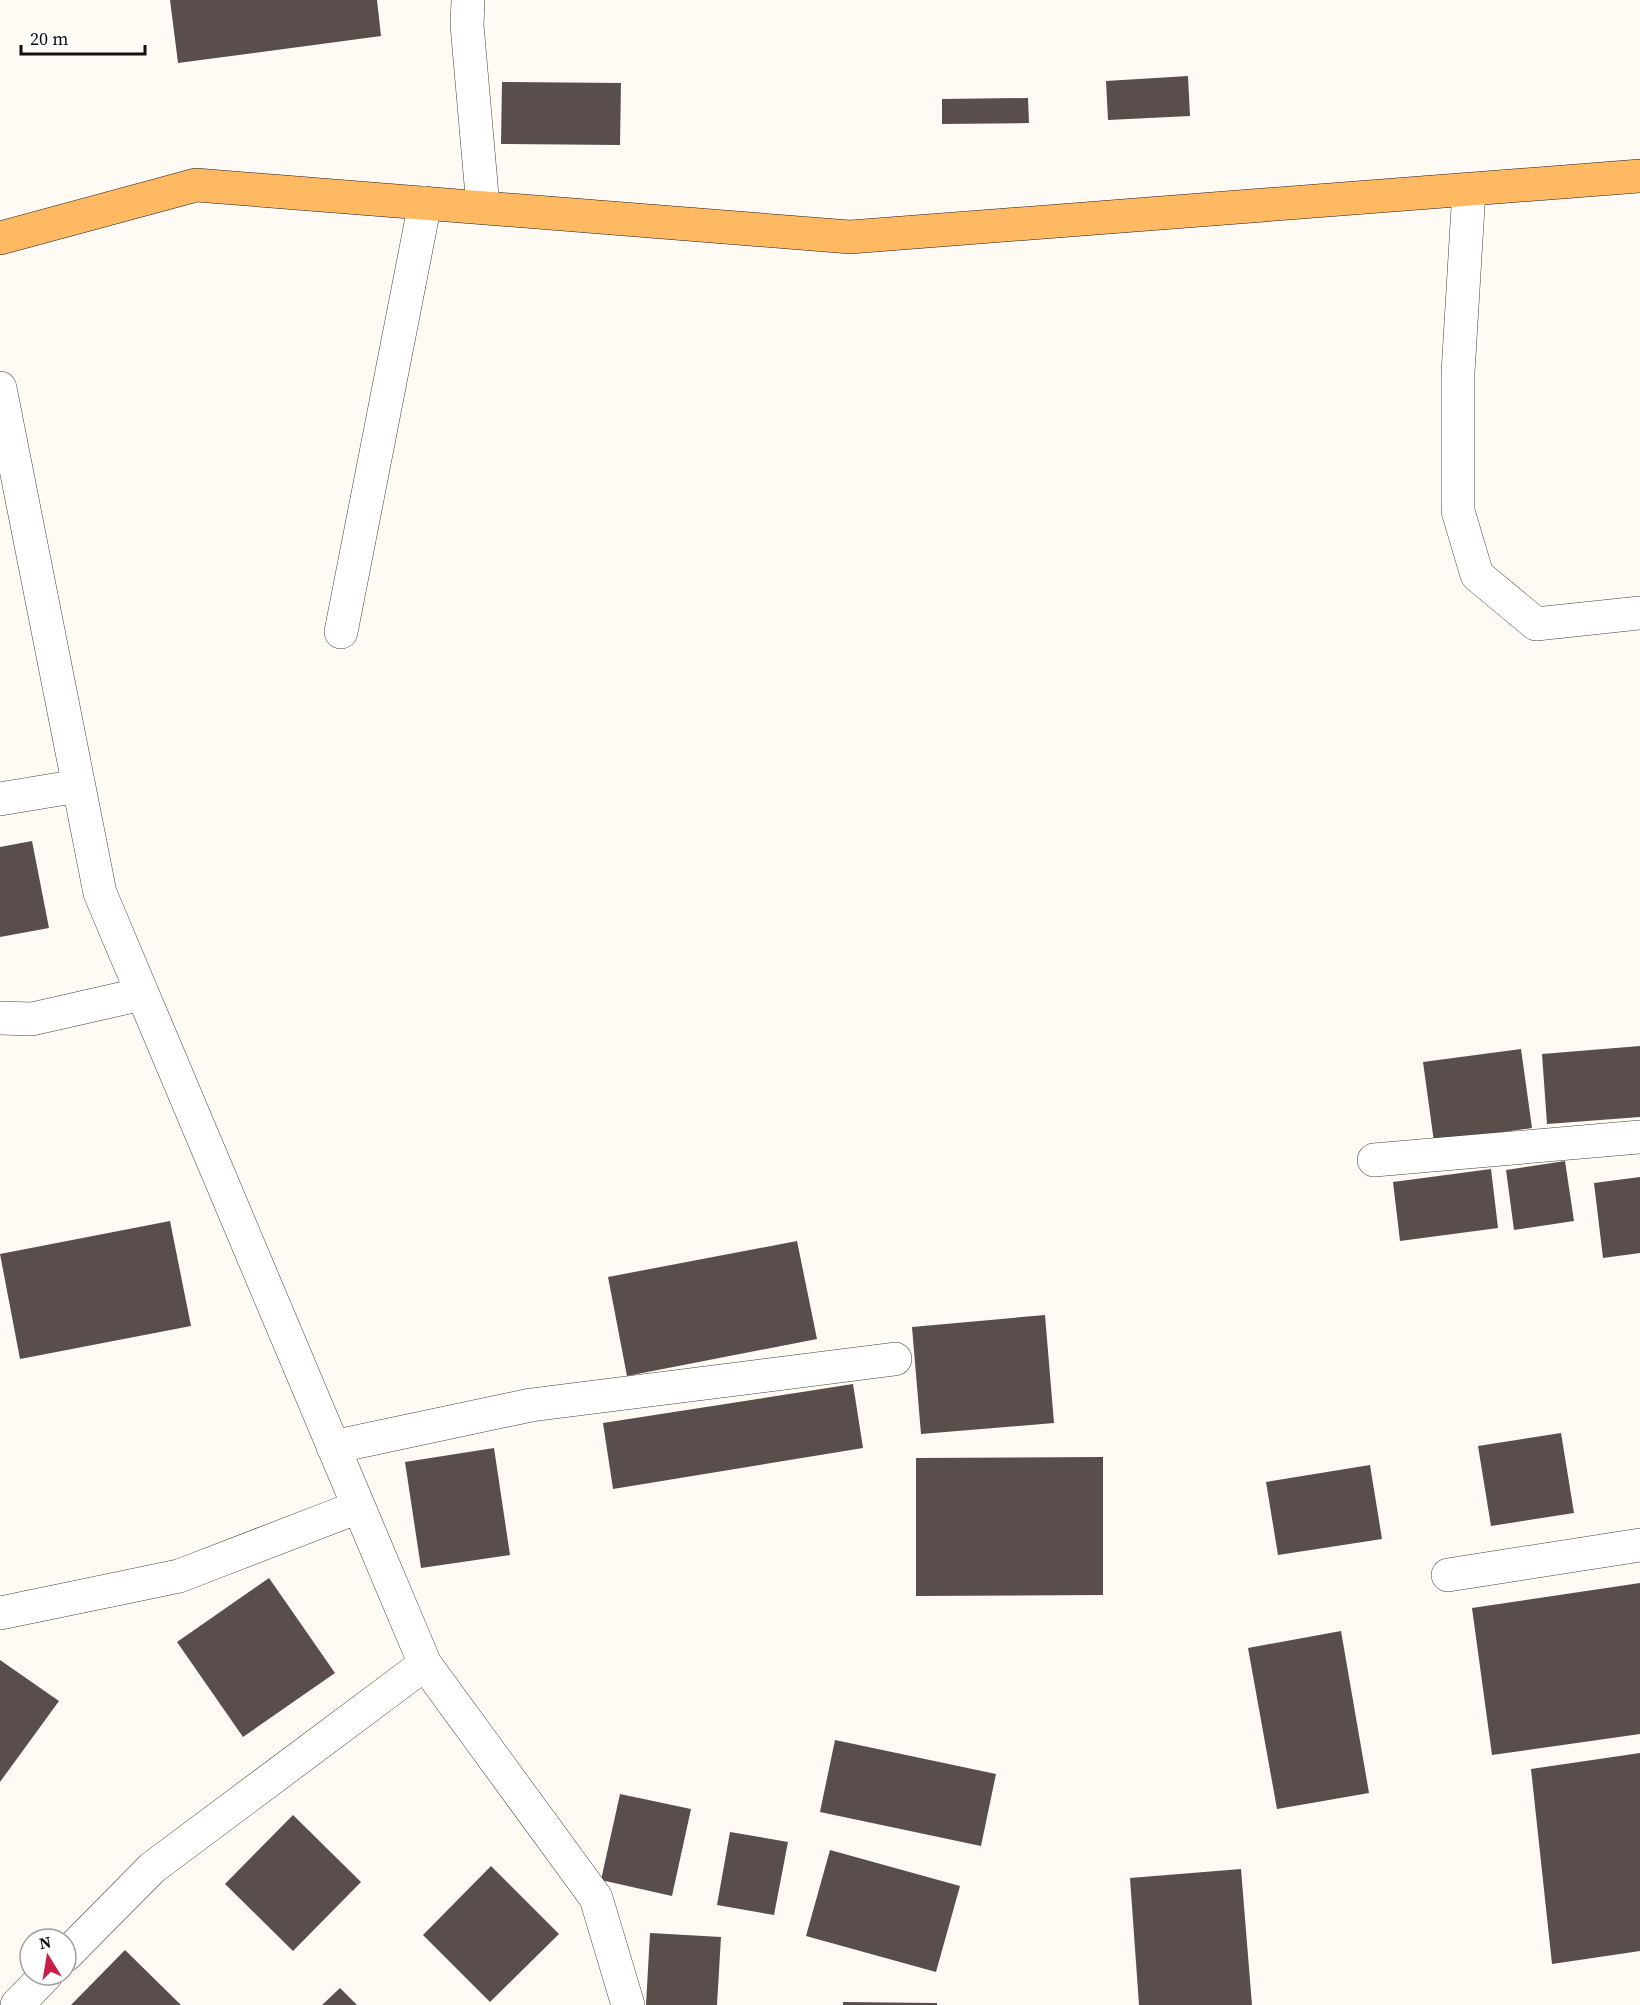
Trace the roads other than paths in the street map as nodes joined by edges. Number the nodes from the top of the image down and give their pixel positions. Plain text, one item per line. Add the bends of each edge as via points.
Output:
1 (468, 0) edge
2 (1640, 176) edge
3 (1469, 190) junction
4 (425, 203) junction
5 (483, 207) junction
6 (0, 238) edge
7 (0, 388) edge
8 (1640, 613) edge
9 (341, 632) dead end
10 (78, 786) junction
11 (0, 799) edge
12 (142, 994) junction
13 (0, 1018) edge
14 (1640, 1137) edge
15 (1374, 1160) dead end
16 (895, 1359) dead end
17 (333, 1447) junction
18 (358, 1507) junction
19 (1640, 1545) edge
20 (1448, 1575) dead end
21 (0, 1613) edge
22 (425, 1664) junction
23 (78, 1943) edge
24 (34, 1987) edge
25 (619, 2004) edge
26 (17, 2005) edge

1 - 5 street via 466,25
2 - 3 main road
3 - 5 main road via 850,237
3 - 8 street via 1458,373 1458,511 1477,575 1536,624
4 - 5 main road
4 - 6 main road via 196,185
4 - 9 street
7 - 10 street
10 - 11 street
10 - 12 street via 100,893
12 - 13 street via 32,1019
12 - 17 street
14 - 15 street
16 - 17 street via 531,1405
17 - 18 street
18 - 21 street via 179,1576
18 - 22 street
19 - 20 street
22 - 23 street via 152,1868
22 - 25 street via 596,1898
24 - 26 street

